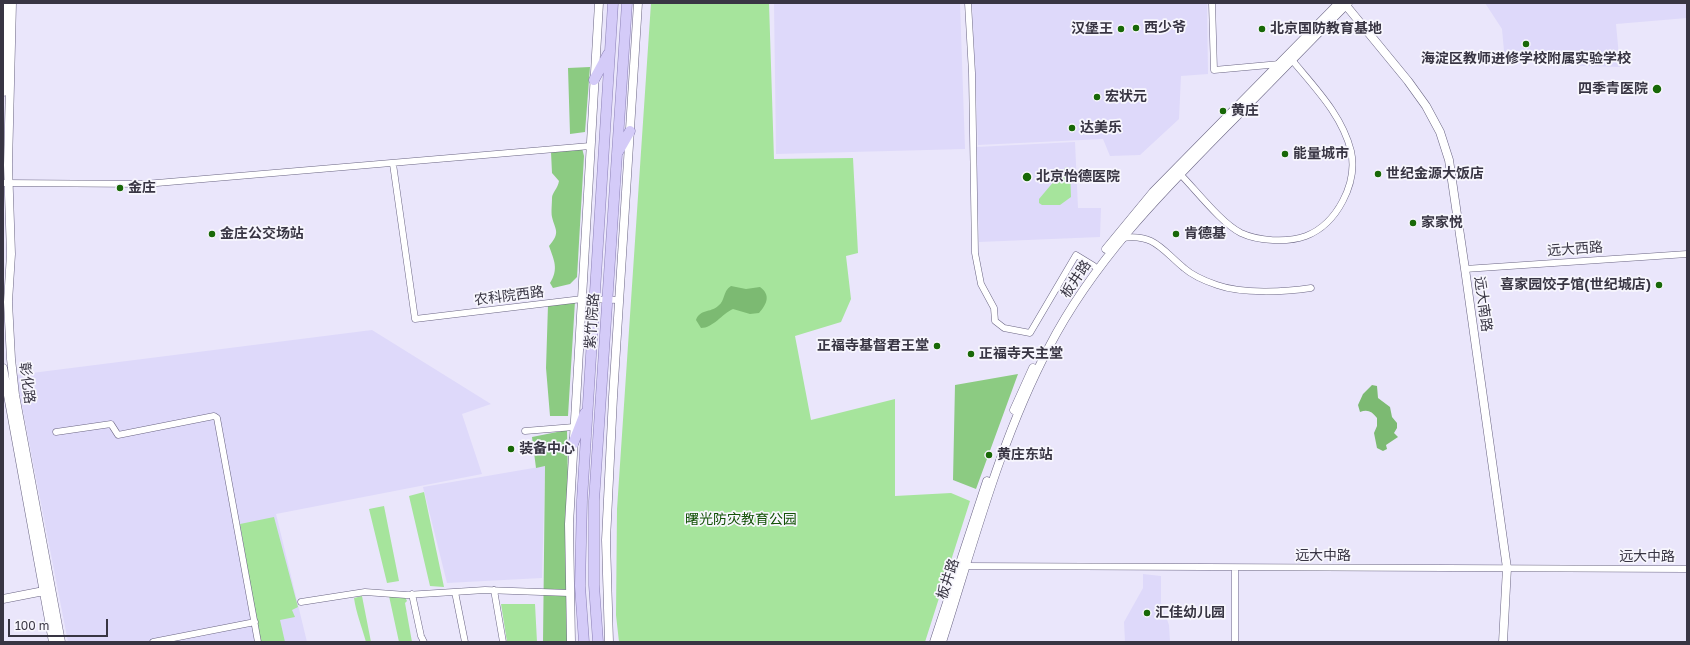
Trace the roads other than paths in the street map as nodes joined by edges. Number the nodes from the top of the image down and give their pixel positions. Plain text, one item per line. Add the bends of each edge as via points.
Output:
1 (5, 3) edge
2 (12, 3) edge
3 (598, 3) edge
4 (612, 3) edge
5 (627, 3) edge
6 (638, 3) edge
7 (968, 3) edge
8 (1212, 3) edge
9 (1344, 4) edge
10 (610, 51) junction
11 (1290, 62) junction
12 (1278, 64) junction
13 (594, 80) junction
14 (5, 89) edge
15 (630, 131) junction
16 (590, 146) junction
17 (616, 154) junction
18 (393, 164) junction
19 (1180, 174) junction
20 (6, 183) edge
21 (1122, 238) junction
22 (1687, 254) edge
23 (1094, 266) junction
24 (1465, 268) junction
25 (1311, 288) dead end
26 (582, 299) junction
27 (595, 299) junction
28 (607, 300) junction
29 (619, 300) junction
30 (3, 368) edge
31 (5, 388) edge
32 (589, 401) junction
33 (574, 427) junction
34 (525, 431) dead end
35 (56, 432) dead end
36 (573, 444) junction
37 (962, 566) junction
38 (1235, 568) junction
39 (1506, 568) junction
40 (1687, 569) edge
41 (494, 590) junction
42 (48, 591) junction
43 (454, 592) junction
44 (569, 593) junction
45 (412, 594) junction
46 (3, 599) edge
47 (301, 602) dead end
48 (255, 622) junction
49 (53, 642) edge
50 (61, 642) edge
51 (153, 642) edge
52 (258, 642) edge
53 (424, 642) edge
54 (466, 642) edge
55 (503, 642) edge
56 (571, 642) edge
57 (584, 642) edge
58 (598, 642) edge
59 (610, 642) edge
60 (934, 642) edge
61 (942, 642) edge
62 (1235, 642) edge
63 (1502, 642) edge

1 - 14 street, 彰化路
2 - 14 street, 彰化路
3 - 13 street, 紫竹院路
4 - 10 main road, 紫竹院路
5 - 17 main road, 紫竹院路
6 - 15 street, 紫竹院路
7 - 23 street via 972,73 975,253 981,284 994,308 995,321 1004,328 1030,333 1076,255
8 - 12 street via 1214,70
9 - 11 street, 板井路
9 - 12 street
9 - 24 street, 远大南路 via 1408,81 1440,132 1448,160
10 - 13 main road
10 - 27 main road, 紫竹院路
11 - 12 street
11 - 19 street, 板井路
11 - 19 street via 1332,110 1351,152 1348,191 1331,217 1306,236 1276,240 1256,238 1241,233 1230,225
12 - 23 street via 1153,192 1116,234
13 - 16 street, 紫竹院路
14 - 20 street, 彰化路
15 - 17 main road
15 - 29 street, 紫竹院路
16 - 18 street
16 - 26 street, 紫竹院路
17 - 28 main road, 紫竹院路
18 - 20 street via 146,184
18 - 26 street, 农科院西路 via 415,319
19 - 21 street, 板井路
20 - 42 street, 彰化路 via 11,254 8,302 11,359
21 - 25 street via 1144,237 1160,245 1198,277 1218,286 1285,292
21 - 37 street, 板井路 via 1081,292 1027,391 1005,444
22 - 24 street, 远大西路
23 - 37 street via 1045,344 1022,389 997,453
24 - 39 street, 远大南路
26 - 27 street, 农科院西路
26 - 33 street, 紫竹院路
27 - 28 street, 农科院西路
27 - 32 main road, 紫竹院路
28 - 29 street, 农科院西路
28 - 58 main road, 紫竹院路 via 594,501 594,585
29 - 59 street, 紫竹院路 via 606,540
30 - 31 street, 彰化路
31 - 42 street, 彰化路
32 - 36 main road
32 - 57 main road, 紫竹院路 via 582,500 580,586
33 - 34 street
33 - 36 street, 紫竹院路
35 - 48 street via 111,424 118,435 214,416 217,418
36 - 44 street, 紫竹院路
37 - 38 street, 远大中路
37 - 60 street
37 - 61 street, 板井路
38 - 39 street, 远大中路
38 - 62 street
39 - 40 street, 远大中路
39 - 63 street, 远大南路
41 - 43 street
41 - 44 street
41 - 55 street
42 - 46 street
42 - 49 street, 彰化路
42 - 50 street, 彰化路
43 - 45 street
43 - 54 street
44 - 56 street, 紫竹院路
45 - 47 street via 365,592
45 - 53 street via 420,636
48 - 51 street
48 - 52 street

